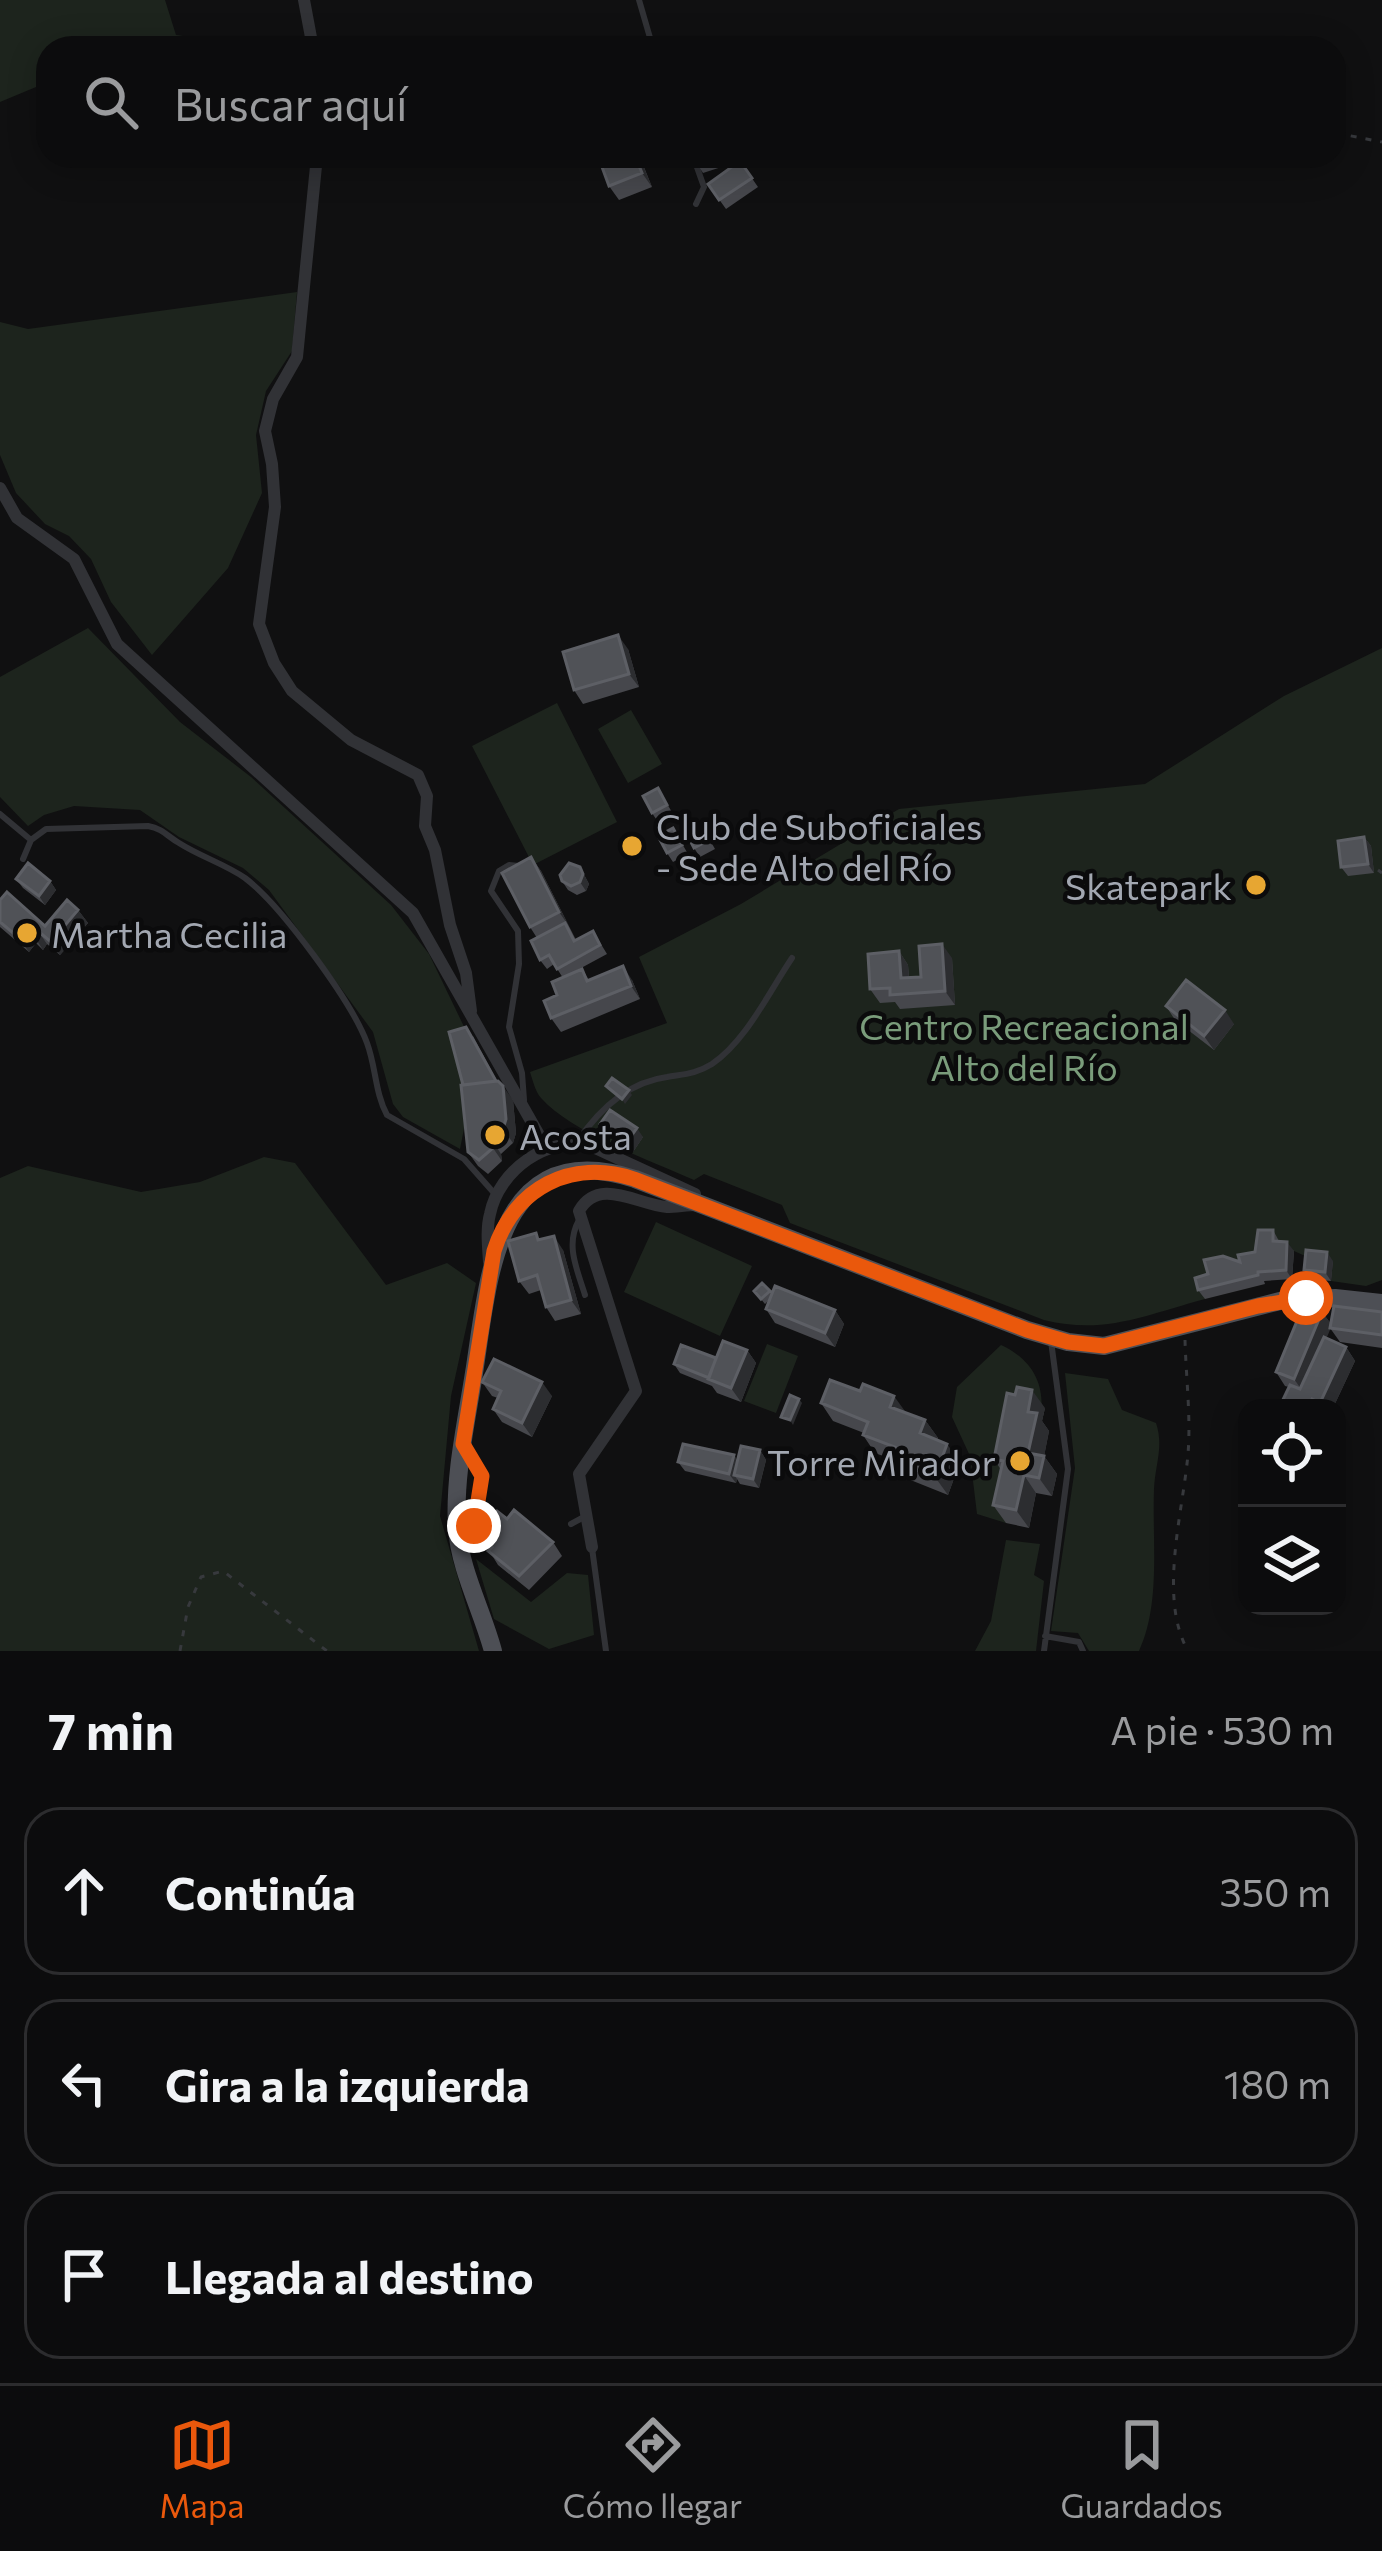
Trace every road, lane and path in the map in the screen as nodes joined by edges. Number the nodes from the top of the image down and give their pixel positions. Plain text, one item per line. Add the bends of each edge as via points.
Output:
1 (304, 0) edge
2 (639, 0) edge
3 (312, 36) edge
4 (650, 36) edge
5 (1346, 135) edge
6 (1382, 142) edge
7 (315, 168) edge
8 (697, 168) edge
9 (696, 204) dead end
10 (0, 488) edge
11 (0, 814) edge
12 (31, 841) junction
13 (23, 859) dead end
14 (519, 866) edge
15 (792, 958) dead end
16 (471, 1011) junction
17 (524, 1103) junction
18 (577, 1142) junction
19 (547, 1148) junction
20 (496, 1196) junction
21 (700, 1204) junction
22 (580, 1217) junction
23 (809, 1249) junction
24 (489, 1280) junction
25 (586, 1295) dead end
26 (1382, 1303) edge
27 (1185, 1326) junction
28 (1051, 1338) junction
29 (463, 1444) junction
30 (496, 1538) edge
31 (592, 1546) joint
32 (1045, 1636) junction
33 (180, 1651) edge
34 (327, 1651) edge
35 (493, 1651) edge
36 (606, 1651) edge
37 (1044, 1651) edge
38 (1083, 1651) edge
39 (1188, 1651) edge

1 - 3 street
2 - 4 lane
5 - 6 path
7 - 16 street via 297,357 265,430 274,507 259,625 292,691 351,740 418,775
8 - 9 lane via 704,187
10 - 16 street via 17,518 74,559 117,644 399,896
11 - 12 lane
12 - 13 lane
12 - 20 lane via 67,825 162,828 250,882 357,1023 387,1115 464,1159
14 - 17 lane via 499,871 490,891 518,931 509,1027
15 - 18 lane via 715,1062 622,1093
16 - 17 street
17 - 19 street
18 - 19 street
18 - 23 street
19 - 20 street via 518,1167
20 - 24 street
21 - 22 street via 664,1207 598,1195 583,1203
21 - 23 main road
21 - 24 main road via 616,1173 568,1174 537,1188 510,1215
22 - 25 lane via 571,1250
22 - 31 street via 636,1391 579,1474 578,1520
23 - 28 main road
24 - 29 main road
26 - 27 main road via 1306,1298
27 - 28 main road via 1104,1346
27 - 39 path via 1188,1449 1175,1618
28 - 32 lane via 1068,1469
29 - 30 path via 482,1476 474,1526
29 - 35 main road via 457,1531
31 - 36 lane
32 - 37 lane
32 - 38 lane via 1079,1642
33 - 34 path via 201,1577 223,1571

